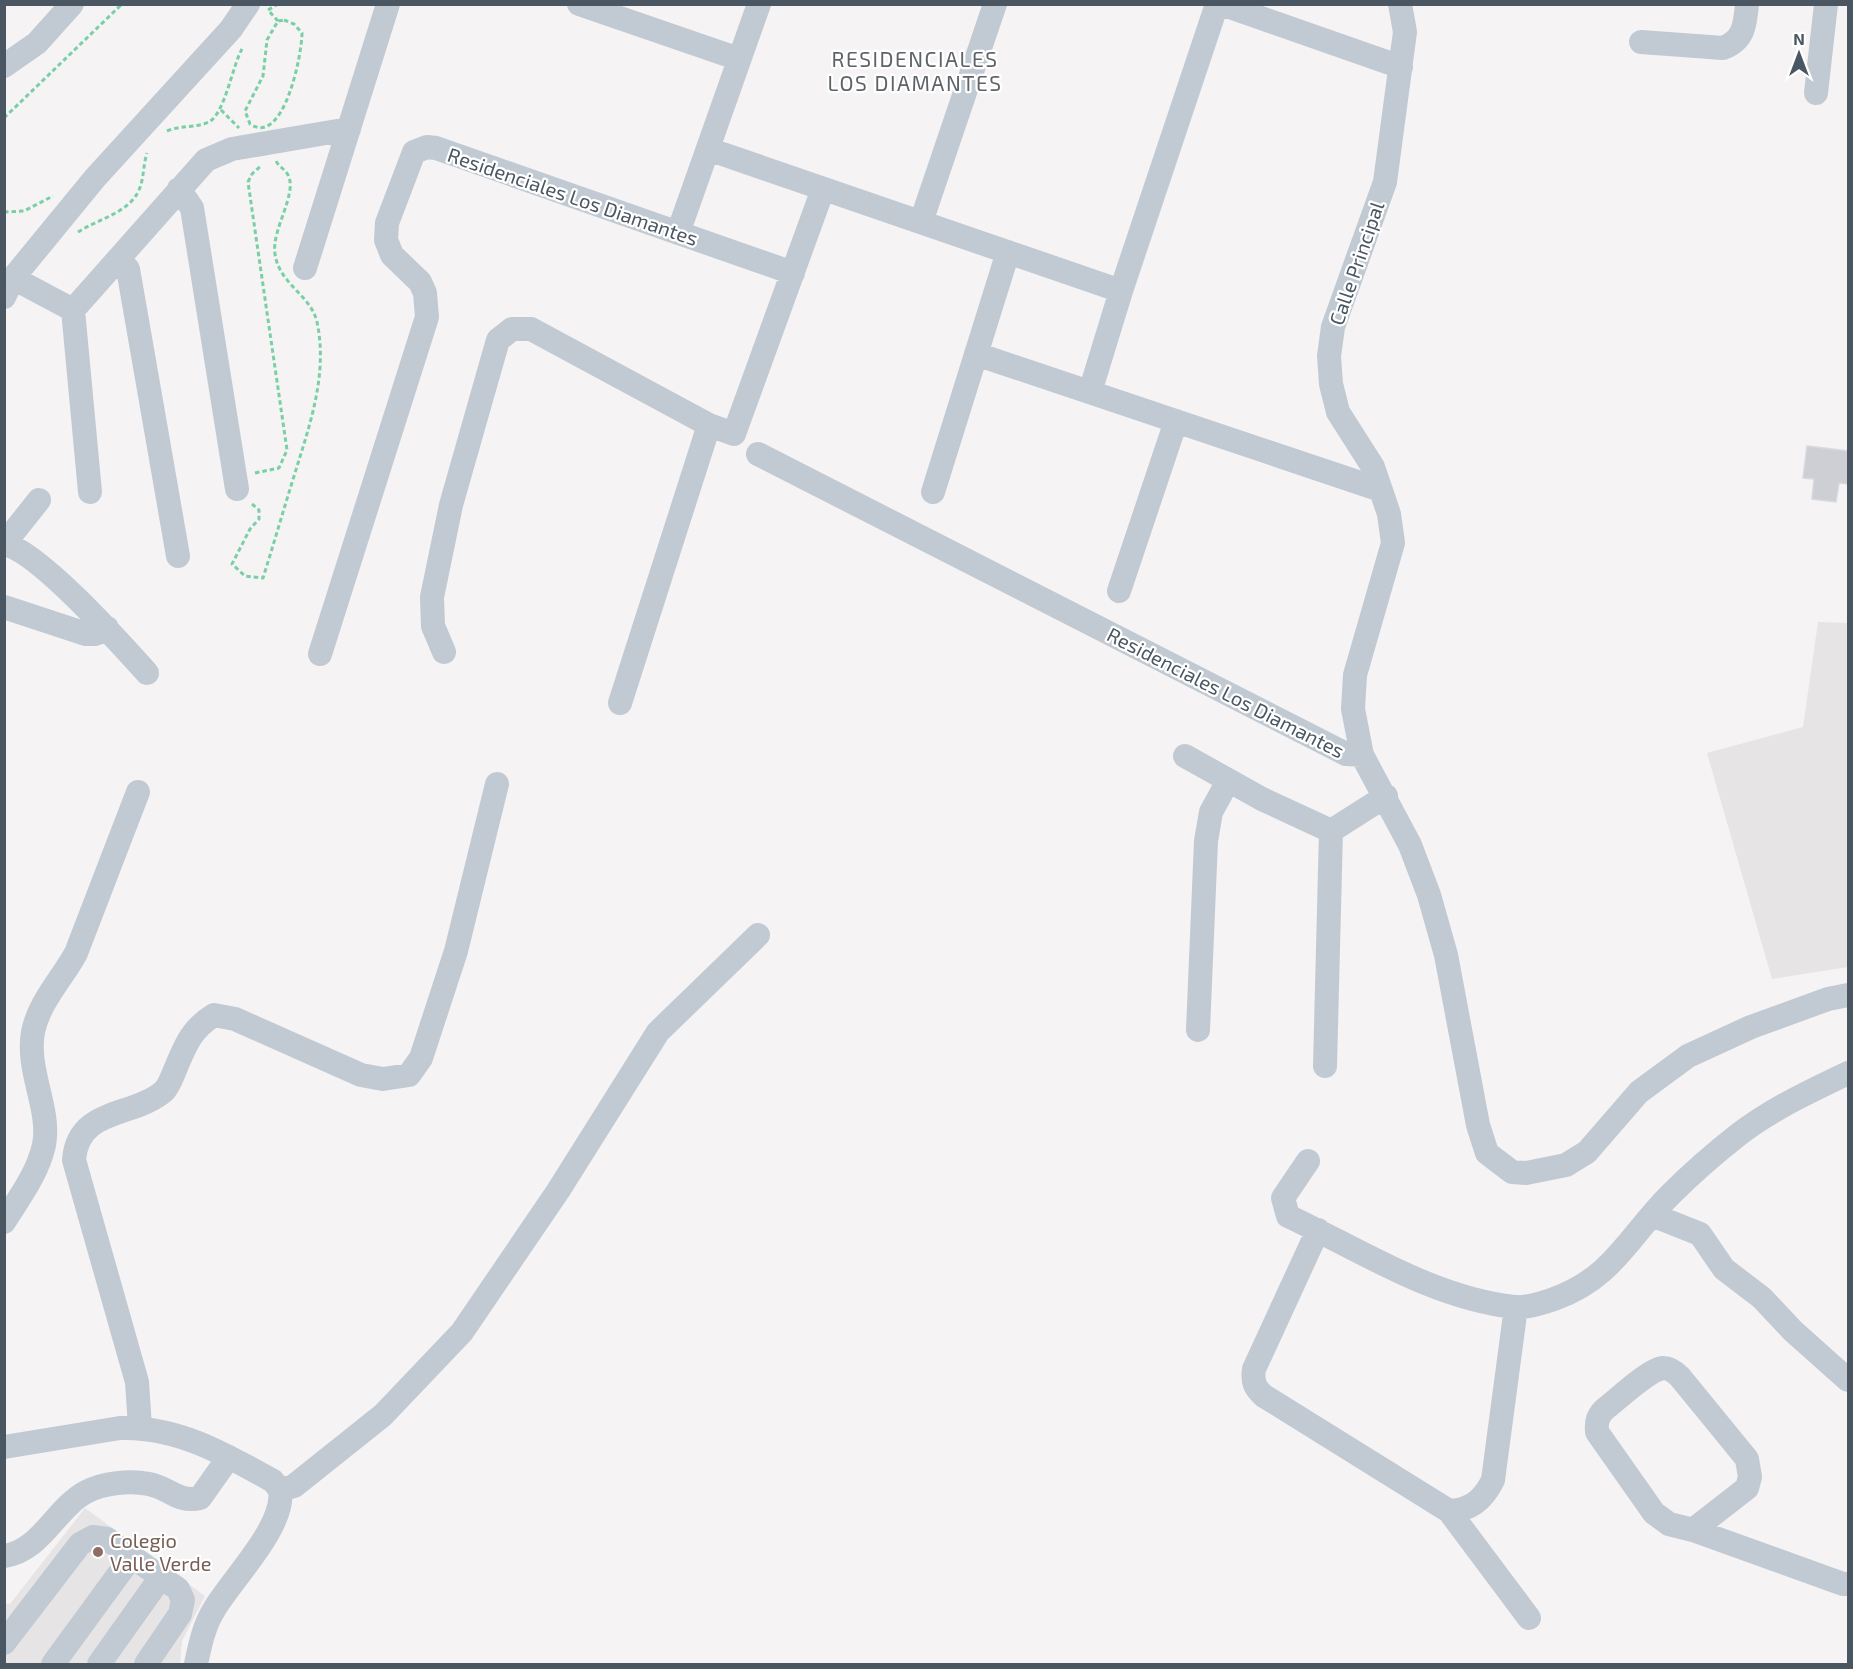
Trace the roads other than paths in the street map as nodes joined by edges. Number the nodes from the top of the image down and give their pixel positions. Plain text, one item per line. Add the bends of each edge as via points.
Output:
1 (72, 4) edge
2 (388, 4) edge
3 (579, 4) edge
4 (759, 4) edge
5 (995, 4) edge
6 (1219, 4) edge
7 (1400, 4) edge
8 (1747, 4) edge
9 (1826, 4) edge
10 (260, 10) edge
11 (1641, 42) dead end
12 (740, 59) junction
13 (4, 66) edge
14 (1401, 67) junction
15 (1816, 93) dead end
16 (349, 129) junction
17 (708, 149) junction
18 (179, 189) junction
19 (822, 189) junction
20 (921, 222) junction
21 (678, 233) junction
22 (1008, 252) junction
23 (118, 259) junction
24 (305, 268) dead end
25 (793, 273) junction
26 (9, 287) edge
27 (1121, 291) junction
28 (73, 310) junction
29 (976, 354) junction
30 (1090, 392) junction
31 (1176, 421) junction
32 (709, 425) junction
33 (758, 454) dead end
34 (245, 488) road end
35 (1381, 490) junction
36 (90, 492) dead end
37 (933, 492) dead end
38 (39, 500) dead end
39 (4, 544) edge
40 (178, 556) dead end
41 (1119, 591) dead end
42 (4, 607) edge
43 (107, 628) junction
44 (444, 652) dead end
45 (320, 654) dead end
46 (147, 673) dead end
47 (620, 703) dead end
48 (1362, 755) junction
49 (1185, 756) dead end
50 (1228, 781) junction
51 (497, 784) dead end
52 (138, 792) dead end
53 (1386, 796) junction
54 (1331, 831) junction
55 (758, 935) dead end
56 (1848, 995) edge
57 (1198, 1030) dead end
58 (1325, 1066) dead end
59 (1848, 1073) edge
60 (1308, 1161) dead end
61 (1652, 1215) junction
62 (4, 1222) edge
63 (1318, 1230) junction
64 (1516, 1307) junction
65 (1848, 1380) edge
66 (140, 1427) junction
67 (4, 1447) edge
68 (229, 1457) junction
69 (280, 1490) junction
70 (1449, 1511) junction
71 (1693, 1530) junction
72 (4, 1556) edge
73 (132, 1556) junction
74 (161, 1577) junction
75 (1848, 1584) edge
76 (1529, 1617) dead end
77 (4, 1643) edge
78 (53, 1665) edge
79 (99, 1665) edge
80 (146, 1665) edge
81 (196, 1665) edge

1 - 13 street via 37,43
2 - 16 street
3 - 12 street
4 - 12 street
5 - 20 street
6 - 14 street
6 - 27 street
7 - 14 street, Calle Principal via 1405,32
8 - 11 street via 1744,28 1734,44 1723,48
9 - 15 street
10 - 26 street via 231,28 95,178
12 - 17 street
14 - 35 street, Calle Principal via 1385,182 1332,327 1329,356 1338,412 1373,467
16 - 18 street via 275,152 217,153
16 - 24 street
17 - 19 street
17 - 21 street
18 - 23 street
18 - 34 street via 192,208
19 - 20 street
19 - 25 street
20 - 22 street
21 - 25 street, Residenciales Los Diamantes
21 - 45 street, Residenciales Los Diamantes via 436,148 422,147 411,155 385,231 392,255 420,282 427,305 424,329
22 - 27 street
22 - 29 street
23 - 28 street
23 - 40 street via 128,269
25 - 32 street via 736,432 732,435
26 - 28 street
27 - 30 street
28 - 36 street
29 - 30 street
29 - 37 street
30 - 31 street
31 - 35 street
31 - 41 street
32 - 44 street via 531,329 512,329 502,335 495,345 442,543 431,614
32 - 47 street
33 - 48 street, Residenciales Los Diamantes via 1346,754
35 - 48 street, Calle Principal via 1393,543 1355,675 1353,709
38 - 39 street
39 - 43 street via 25,552
42 - 43 street via 86,634
43 - 46 street
48 - 53 street, Residenciales Los Diamantes
49 - 50 street
50 - 54 street
50 - 57 street via 1211,812 1206,842
51 - 66 street via 456,951 421,1058 409,1075 361,1075 235,1019 214,1015 187,1038 166,1089 151,1101 102,1119 86,1129 76,1142 74,1160 137,1382
52 - 62 street via 76,953 41,1005 30,1057 44,1144 35,1170
53 - 54 street
53 - 56 street, Residenciales Los Diamantes via 1410,845 1432,905 1487,1153 1512,1172 1566,1165 1587,1152 1639,1092 1688,1056 1751,1027
54 - 58 street
55 - 69 street via 658,1032 558,1191 462,1332 383,1415 294,1486
59 - 61 street via 1792,1099 1739,1135
60 - 63 street via 1283,1198 1284,1207 1288,1216
61 - 64 street via 1600,1276 1573,1293
61 - 65 street via 1700,1234 1724,1269 1762,1298 1792,1331
63 - 64 street via 1421,1281 1464,1296
63 - 70 street via 1254,1369 1256,1388
64 - 70 street via 1493,1480 1478,1502 1464,1510
66 - 67 street
66 - 68 street via 201,1442
68 - 69 street via 273,1481
68 - 72 street via 200,1498 187,1501 149,1484 109,1484 86,1492 30,1546
69 - 81 street via 282,1500 276,1520 214,1609 201,1639
70 - 76 street
71 - 71 street via 1669,1524 1654,1513 1597,1432 1599,1414 1663,1368 1680,1377 1747,1459 1747,1488
71 - 75 street
73 - 74 street
73 - 77 street via 107,1539 93,1538 80,1544
73 - 78 street
74 - 79 street
74 - 80 street via 178,1588 183,1600 180,1614

